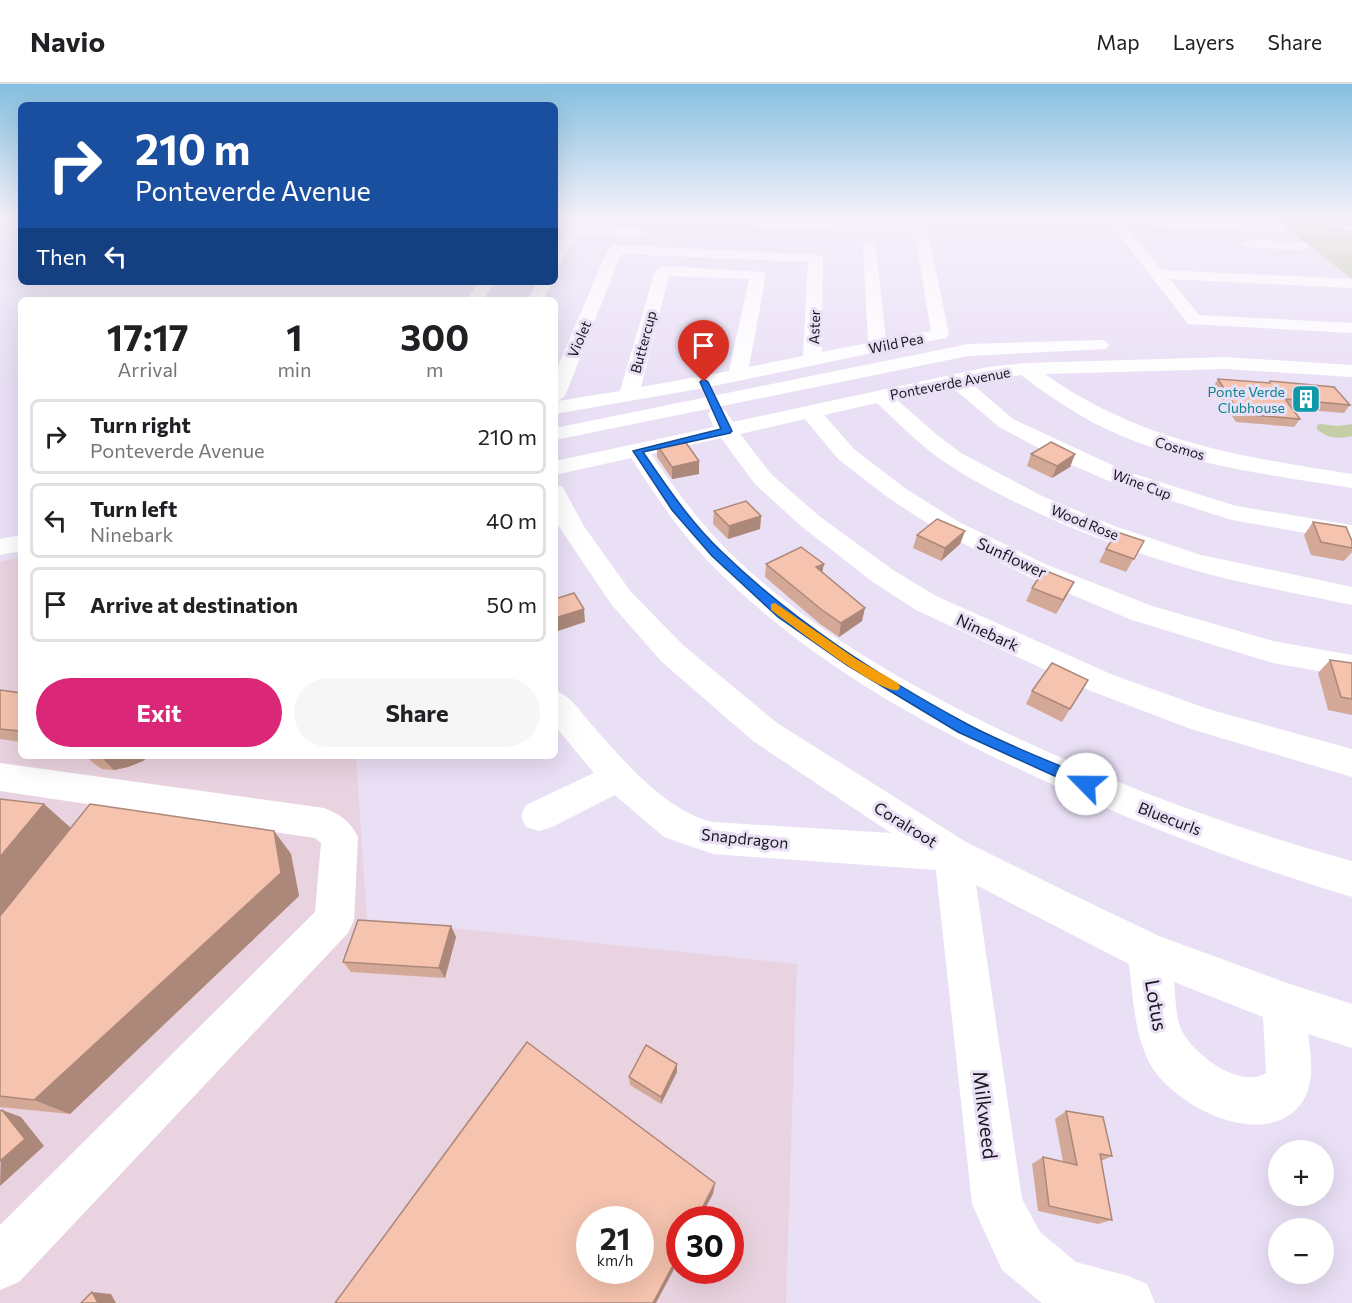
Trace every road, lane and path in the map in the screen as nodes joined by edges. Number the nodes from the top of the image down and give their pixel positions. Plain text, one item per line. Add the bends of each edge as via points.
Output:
1 (606, 273) edge
2 (662, 273) edge
3 (722, 273) edge
4 (815, 273) edge
5 (872, 273) edge
6 (925, 273) edge
7 (1335, 273) edge
8 (1158, 274) joint
9 (1350, 285) edge
10 (1174, 296) junction
11 (1198, 297) dead end
12 (1352, 328) edge
13 (1115, 344) dead end
14 (877, 346) junction
15 (812, 359) junction
16 (1025, 369) junction
17 (1352, 371) edge
18 (738, 374) junction
19 (956, 380) junction
20 (558, 389) edge
21 (708, 392) junction
22 (629, 394) junction
23 (881, 396) junction
24 (558, 407) edge
25 (810, 412) junction
26 (727, 431) junction
27 (558, 433) edge
28 (638, 451) junction
29 (558, 467) edge
30 (1352, 481) edge
31 (558, 505) edge
32 (563, 527) edge
33 (1352, 533) edge
34 (18, 544) edge
35 (0, 548) edge
36 (1352, 596) edge
37 (1352, 666) edge
38 (558, 706) edge
39 (1352, 763) edge
40 (620, 776) junction
41 (0, 777) edge
42 (539, 816) dead end
43 (953, 854) junction
44 (1352, 879) edge
45 (1149, 952) junction
46 (1284, 1004) junction
47 (1352, 1026) edge
48 (0, 1263) edge
49 (1128, 1303) edge

1 - 20 street, Violet
2 - 22 street, Buttercup
3 - 18 street, Buttercup via 758,275
4 - 15 street, Aster
5 - 14 street
6 - 14 street, Wild Pea via 940,334
7 - 9 street
8 - 9 street
8 - 10 street
10 - 11 street
10 - 12 street via 1194,320
13 - 21 street via 968,350
14 - 15 street, Wild Pea
15 - 18 street, Wild Pea
16 - 17 street, Ponteverde Avenue via 1226,363
16 - 19 street, Ponteverde Avenue
16 - 30 street, Cosmos via 1094,416 1124,430 1218,458
18 - 21 street, Wild Pea
19 - 23 street, Ponteverde Avenue
19 - 33 street, Wine Cup via 1006,423 1118,476 1232,513
21 - 22 street, Wild Pea
21 - 26 street, Ninebark
21 - 27 street
22 - 24 street, Wild Pea
23 - 25 street, Ponteverde Avenue
23 - 36 street, Wood Rose via 953,458 1035,502 1195,562
25 - 26 street, Ponteverde Avenue
25 - 37 street, Sunflower via 846,454 898,494 950,528 1036,570 1142,613 1273,652
26 - 28 street, Ponteverde Avenue
26 - 39 street, Ninebark via 763,479 810,521 926,603 1102,683 1202,720
28 - 29 street, Ponteverde Avenue
28 - 44 street, Bluecurls via 676,508 716,554 782,614 852,662 963,728 1129,803
31 - 32 street, Coralroot
32 - 43 street, Coralroot via 621,598 674,654 765,732
34 - 35 street
38 - 40 street, Snapdragon
40 - 42 street
40 - 43 street, Snapdragon via 667,820 713,838
41 - 48 street via 324,824 340,837 334,920
43 - 45 street, Coralroot
43 - 49 street, Milkweed via 997,1204 1021,1251 1062,1285
45 - 46 street, Coralroot
45 - 46 street, Lotus via 1157,1021 1166,1048 1192,1077 1222,1096 1273,1098 1285,1087 1289,1072
46 - 47 street, Coralroot

